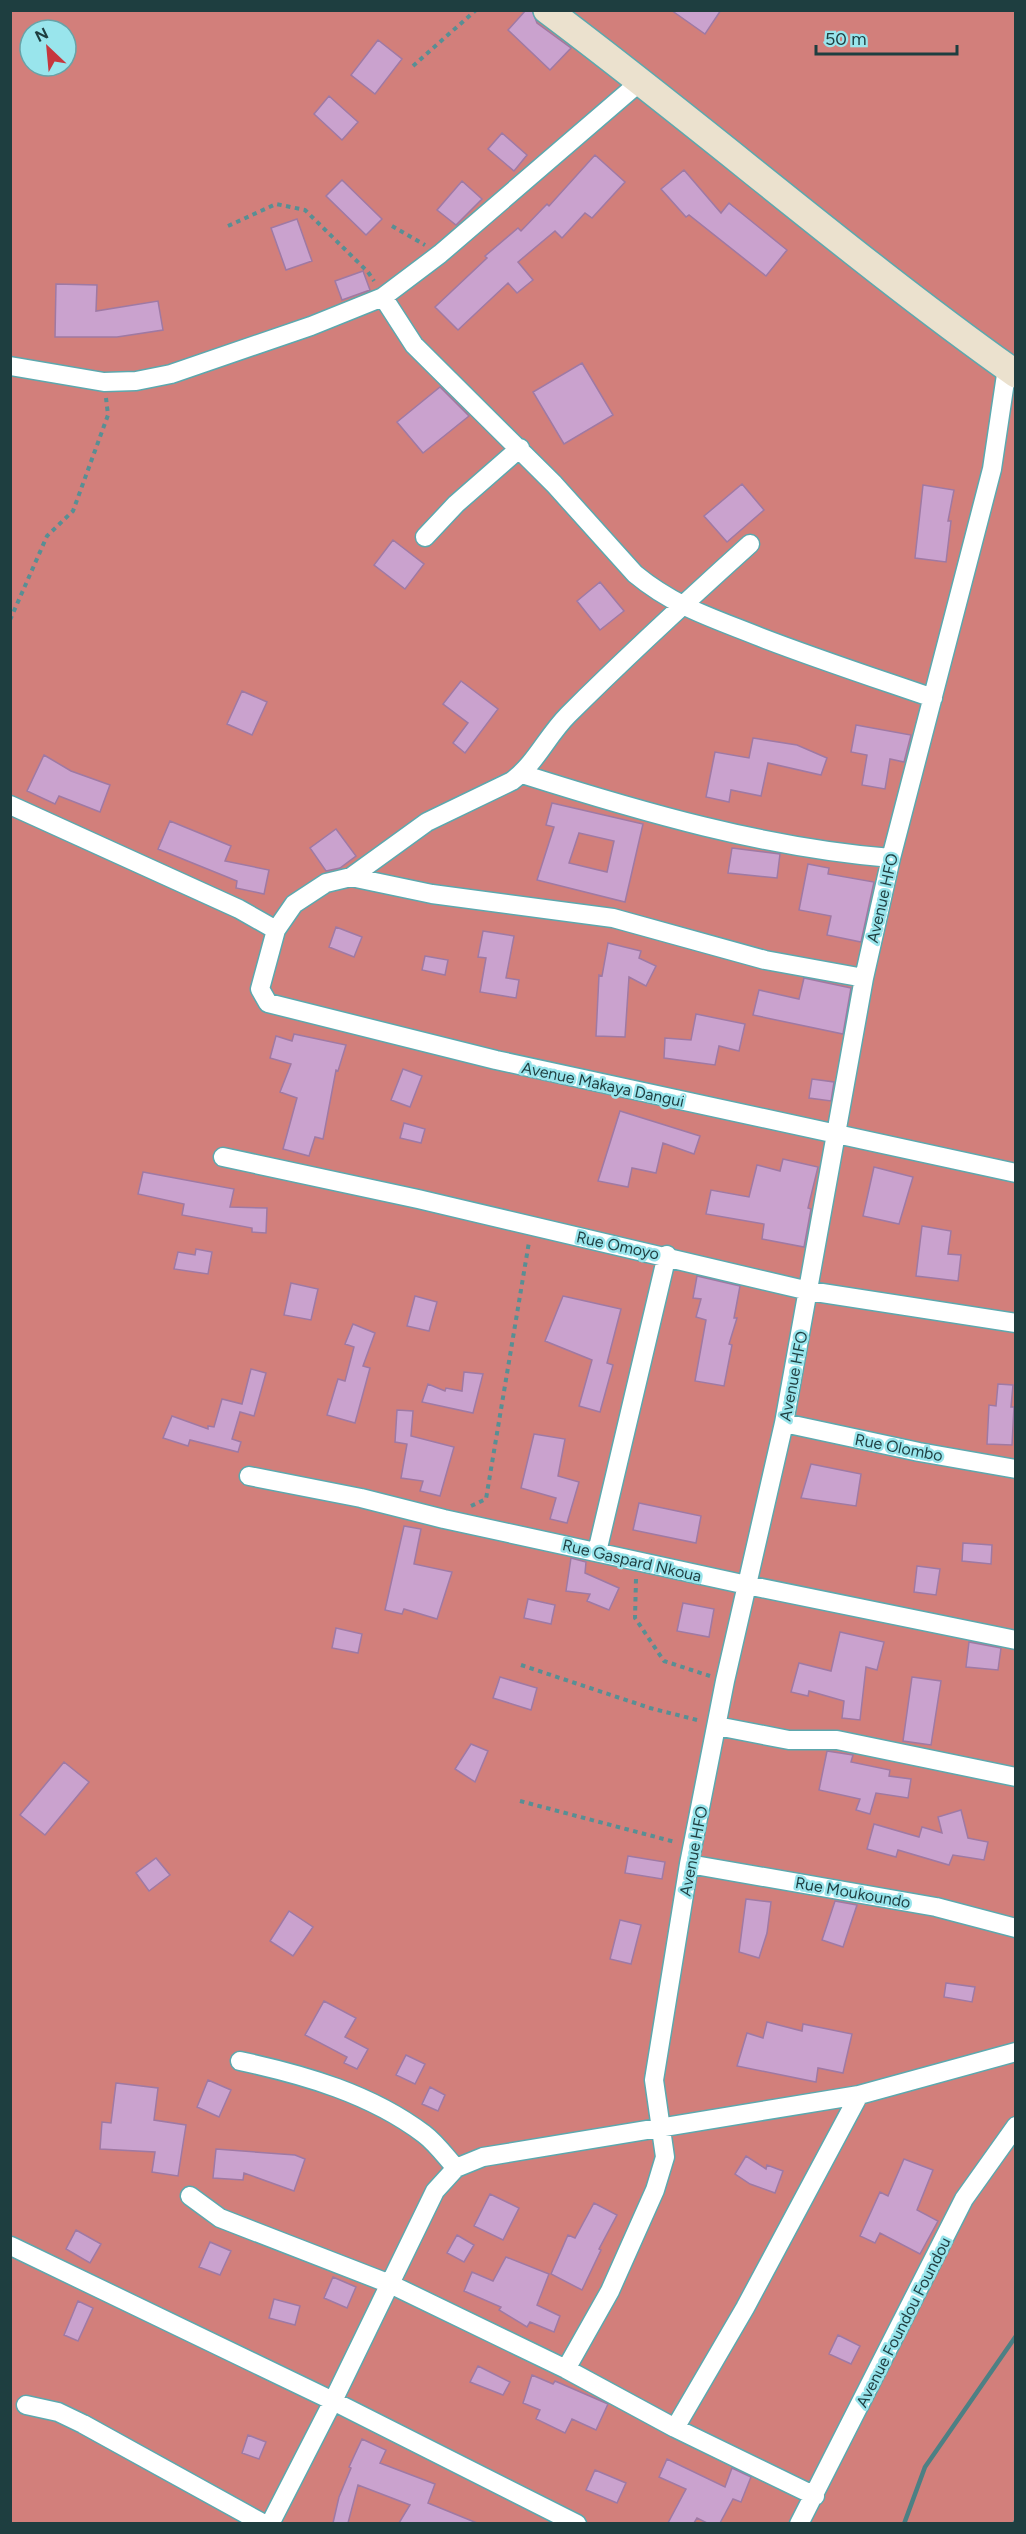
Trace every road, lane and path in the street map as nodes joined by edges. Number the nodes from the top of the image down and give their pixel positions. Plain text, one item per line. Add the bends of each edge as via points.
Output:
1 (476, 10) edge
2 (547, 10) edge
3 (413, 66) dead end
4 (641, 81) junction
5 (228, 226) dead end
6 (392, 226) dead end
7 (440, 254) junction
8 (383, 297) junction
9 (10, 366) edge
10 (1011, 371) edge
11 (104, 382) junction
12 (520, 448) junction
13 (425, 537) dead end
14 (750, 544) dead end
15 (681, 606) junction
16 (10, 620) edge
17 (933, 698) junction
18 (522, 774) junction
19 (10, 805) edge
20 (891, 858) junction
21 (351, 877) junction
22 (276, 930) junction
23 (864, 978) junction
24 (837, 1135) junction
25 (223, 1157) dead end
26 (1016, 1173) edge
27 (531, 1226) junction
28 (667, 1255) junction
29 (809, 1290) junction
30 (1016, 1323) edge
31 (784, 1423) junction
32 (1016, 1469) edge
33 (249, 1476) dead end
34 (444, 1519) junction
35 (597, 1552) junction
36 (637, 1562) junction
37 (747, 1586) junction
38 (1016, 1641) edge
39 (521, 1665) dead end
40 (725, 1681) junction
41 (717, 1726) junction
42 (1016, 1777) edge
43 (520, 1801) dead end
44 (691, 1855) junction
45 (1016, 1928) edge
46 (1016, 2052) edge
47 (240, 2061) dead end
48 (859, 2095) junction
49 (1016, 2126) edge
50 (662, 2129) junction
51 (456, 2168) junction
52 (190, 2196) dead end
53 (11, 2246) edge
54 (390, 2284) junction
55 (566, 2369) junction
56 (333, 2401) junction
57 (26, 2405) dead end
58 (675, 2428) junction
59 (815, 2496) junction
60 (264, 2523) edge
61 (270, 2523) edge
62 (577, 2523) edge
63 (799, 2523) edge

1 - 3 path
2 - 4 street
4 - 7 street
4 - 10 street
5 - 8 path via 276,204 305,210 368,272
6 - 7 path
7 - 8 street
8 - 11 street via 209,363 136,381
8 - 12 street via 414,345
9 - 11 street
10 - 17 street, Avenue HFO via 992,469
11 - 16 path via 108,415 73,511 47,536
12 - 13 street
12 - 15 street via 635,574
14 - 15 street
15 - 17 street
15 - 18 street via 554,729
17 - 20 street, Avenue HFO
18 - 20 street via 616,804 733,833 831,853
18 - 21 street via 427,822
19 - 22 street via 239,909
20 - 23 street, Avenue HFO
21 - 22 street, Avenue Makaya Dangui via 309,892 294,904
21 - 23 street via 432,894 612,918 765,960
22 - 24 street, Avenue Makaya Dangui via 260,989 268,1003 496,1060
23 - 24 street, Avenue HFO
24 - 26 street, Avenue Makaya Dangui
24 - 29 street, Avenue HFO
25 - 27 street, Rue Omoyo
27 - 28 street, Rue Omoyo
27 - 34 path via 486,1499
28 - 29 street, Rue Omoyo
28 - 35 street
29 - 30 street, Rue Omoyo
29 - 31 street, Avenue HFO
31 - 32 street, Rue Olombo
31 - 37 street, Avenue HFO
33 - 34 street, Rue Gaspard Nkoua via 361,1497
34 - 35 street, Rue Gaspard Nkoua
35 - 36 street, Rue Gaspard Nkoua
36 - 37 street, Rue Gaspard Nkoua
36 - 40 path via 635,1618 664,1661
37 - 38 street, Rue Gaspard Nkoua
37 - 40 street, Avenue HFO
39 - 41 path
40 - 41 street, Avenue HFO
41 - 42 street via 789,1740 837,1740
41 - 44 street, Avenue HFO
43 - 44 path
44 - 45 street, Rue Moukoundo
44 - 50 street, Avenue HFO via 654,2080
46 - 48 street
47 - 51 street via 295,2073 356,2095 426,2136
48 - 50 street
48 - 58 street
49 - 59 street, Avenue Foundou Foundou via 964,2199
50 - 51 street via 483,2157
50 - 55 street, Avenue HFO via 666,2157 655,2190 610,2291
51 - 54 street via 435,2191
52 - 54 street via 220,2218
53 - 56 street
54 - 55 street
54 - 56 street
55 - 58 street
56 - 61 street
56 - 62 street
57 - 60 street via 58,2412 83,2424
58 - 59 street
59 - 63 street, Avenue Foundou Foundou

